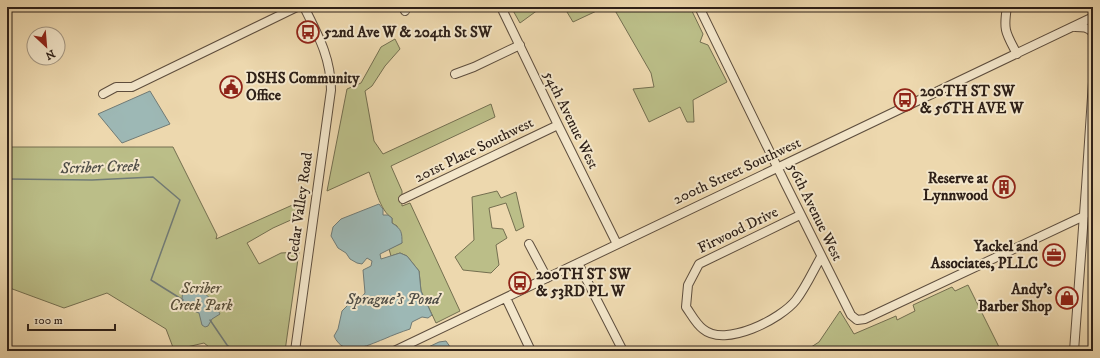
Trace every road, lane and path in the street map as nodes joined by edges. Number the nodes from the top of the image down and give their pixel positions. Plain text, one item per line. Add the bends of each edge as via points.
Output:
1 (297, 7) edge
2 (304, 7) edge
3 (501, 7) edge
4 (1007, 7) edge
5 (700, 8) edge
6 (1093, 17) edge
7 (1073, 27) junction
8 (1093, 33) edge
9 (520, 45) junction
10 (1017, 54) junction
11 (454, 74) dead end
12 (1093, 82) edge
13 (103, 94) dead end
14 (558, 125) junction
15 (777, 168) junction
16 (403, 199) dead end
17 (800, 214) junction
18 (1084, 216) junction
19 (529, 244) dead end
20 (617, 244) junction
21 (821, 257) junction
22 (578, 264) junction
23 (546, 278) junction
24 (506, 298) junction
25 (295, 351) edge
26 (394, 351) edge
27 (531, 351) edge
28 (623, 351) edge
29 (1074, 351) edge

1 - 13 street via 157,76 132,87 116,87
2 - 25 street, Cedar Valley Road via 330,66 330,90
3 - 9 street, 54th Avenue West
4 - 10 street via 1005,32
5 - 15 street, 56th Avenue West
6 - 7 street, 200th Street Southwest
7 - 8 street via 1084,27
7 - 10 street, 200th Street Southwest
9 - 11 street
9 - 14 street, 54th Avenue West
10 - 15 street, 200th Street Southwest
12 - 18 street
14 - 16 street, 201st Place Southwest
14 - 20 street, 54th Avenue West
15 - 17 street, 56th Avenue West
15 - 20 street, 200th Street Southwest
17 - 21 street, 56th Avenue West
17 - 21 street, Firwood Drive via 699,264 688,285 686,307 703,330 717,335 744,332 777,317 796,300
18 - 21 street, 56th Avenue West via 865,319 857,320 851,315
18 - 29 street
19 - 23 street
20 - 22 street, 200th Street Southwest
22 - 23 street, 200th Street Southwest
22 - 28 street
23 - 24 street, 200th Street Southwest
24 - 26 street, 200th Street Southwest
24 - 27 street

